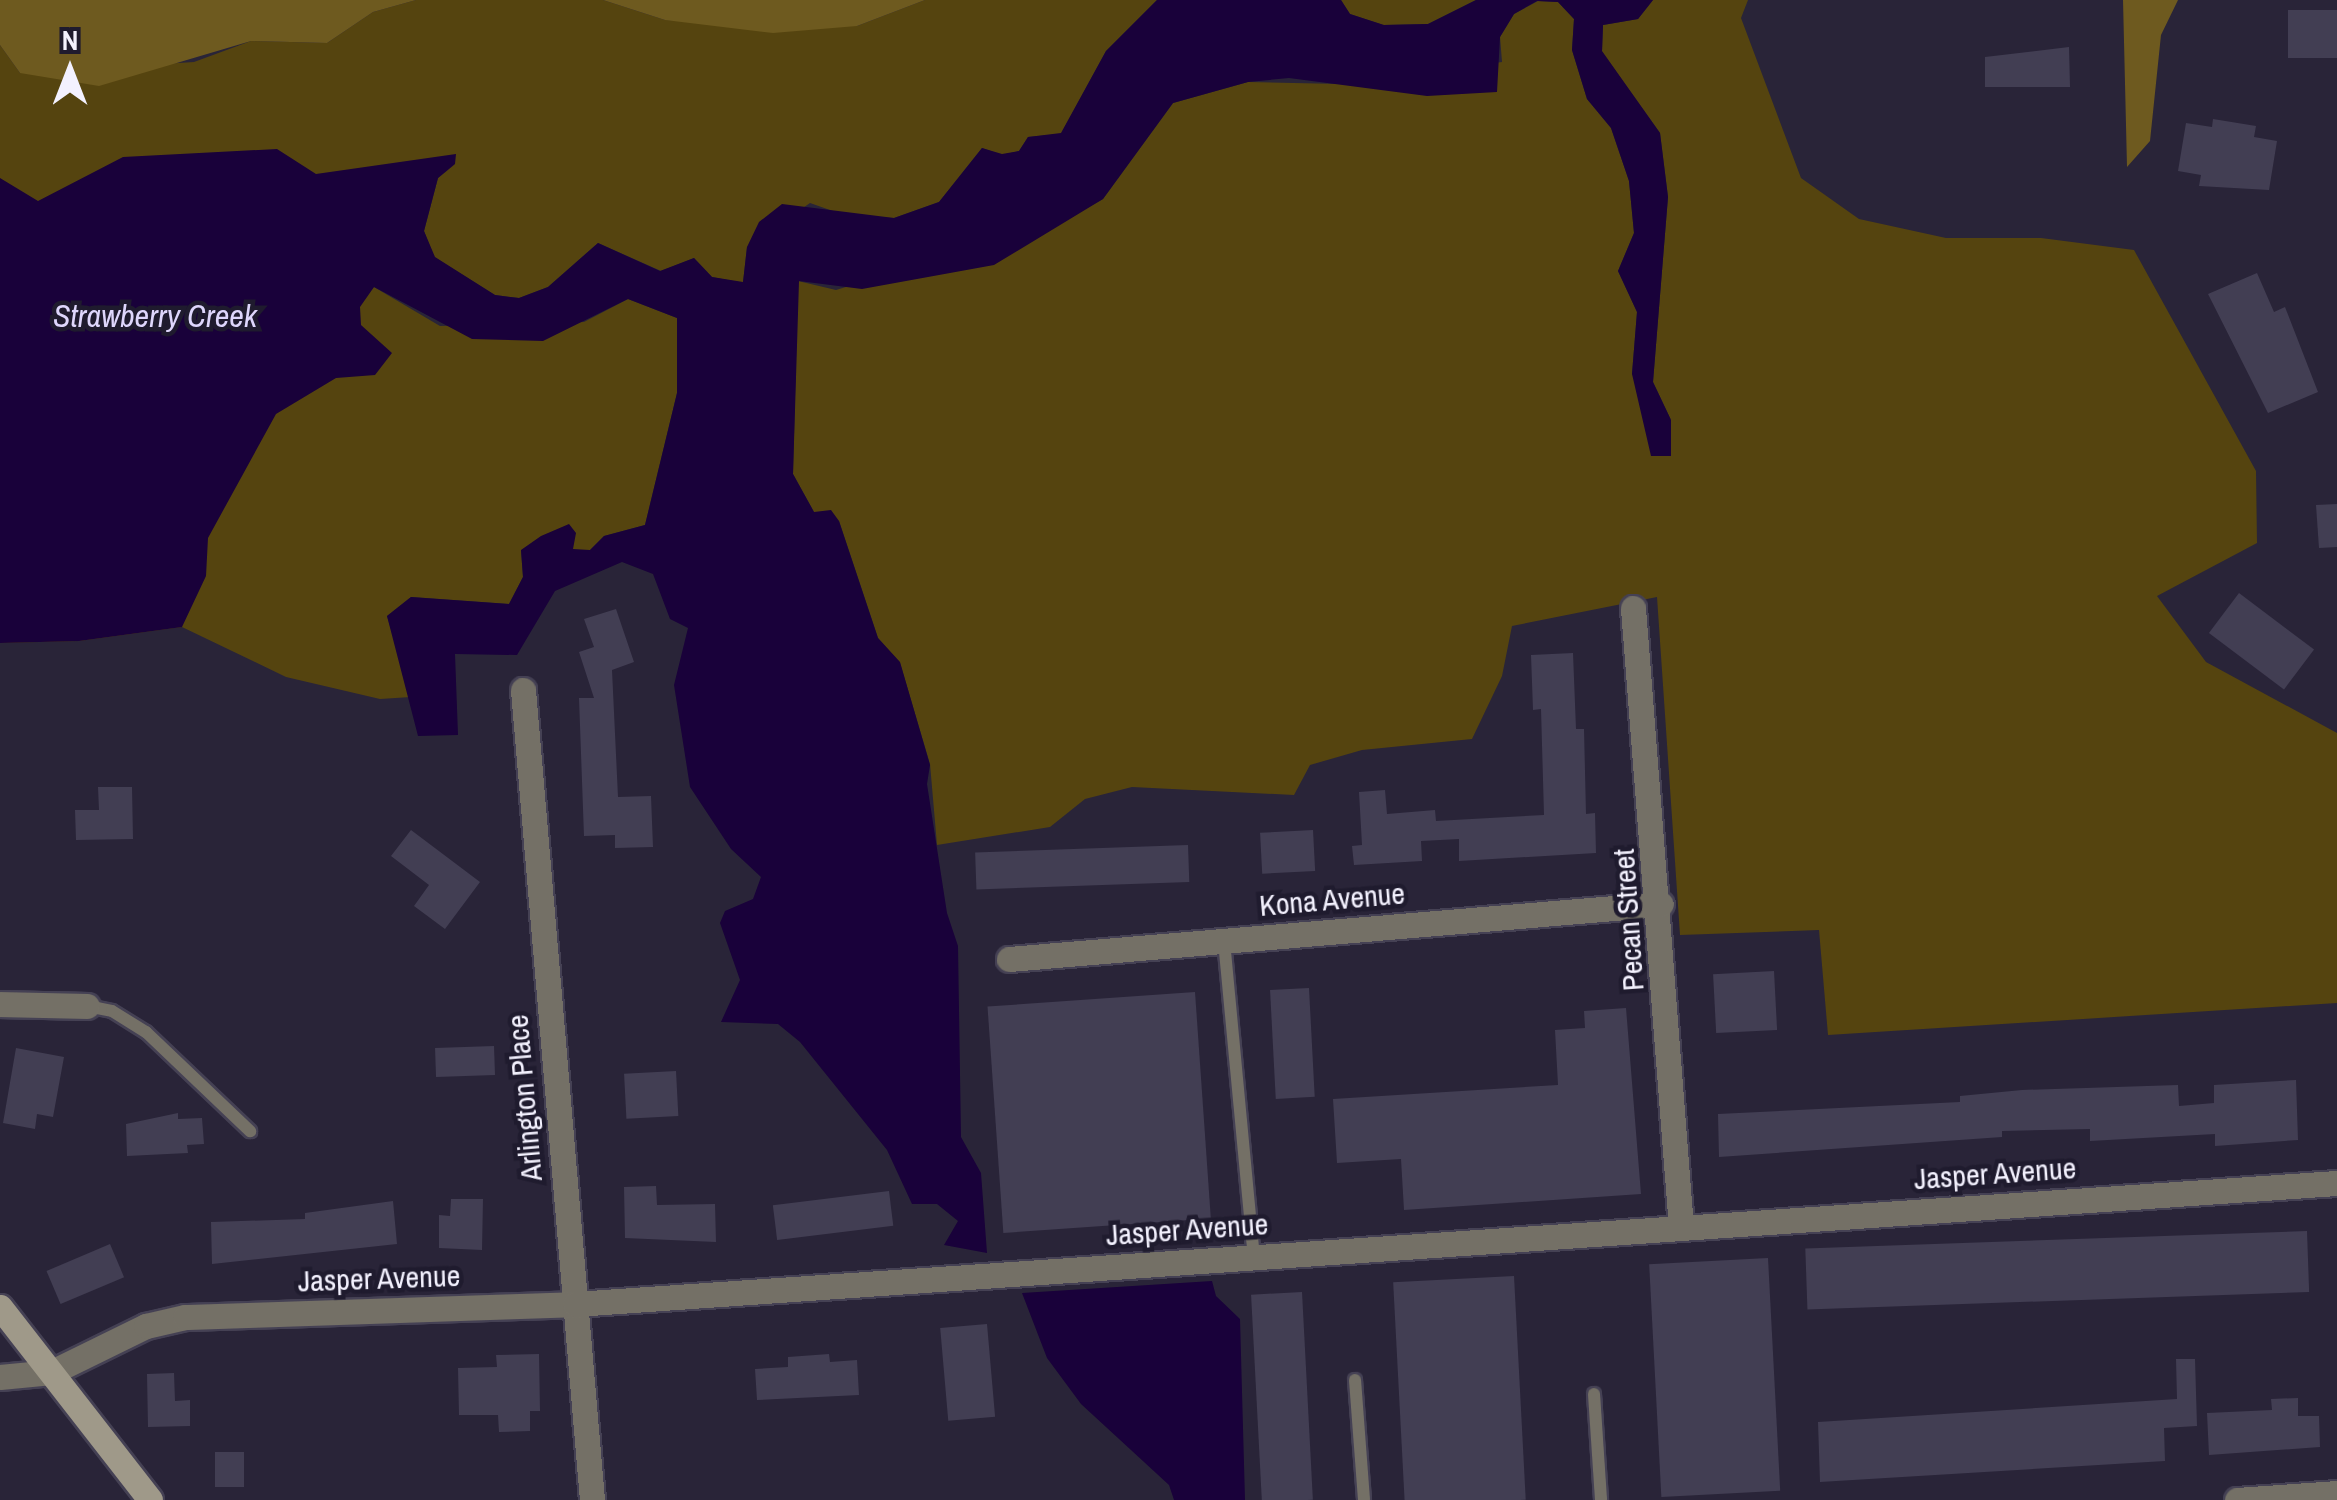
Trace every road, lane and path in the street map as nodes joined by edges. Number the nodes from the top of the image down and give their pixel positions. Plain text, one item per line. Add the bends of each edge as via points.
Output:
1 (1633, 608) dead end
2 (523, 690) dead end
3 (1661, 904) junction
4 (1224, 941) junction
5 (1009, 959) dead end
6 (0, 1004) edge
7 (87, 1006) joint
8 (250, 1131) dead end
9 (2337, 1182) edge
10 (1680, 1228) junction
11 (1254, 1257) junction
12 (575, 1304) junction
13 (0, 1308) edge
14 (52, 1372) junction
15 (0, 1377) edge
16 (1355, 1380) dead end
17 (1594, 1394) dead end
18 (2337, 1493) edge
19 (150, 1500) edge
20 (592, 1500) edge
21 (1364, 1500) edge
22 (1601, 1500) edge
23 (2238, 1500) edge

1 - 3 street, Pecan Street
2 - 12 street, Arlington Place
3 - 4 street, Kona Avenue
3 - 10 street, Pecan Street
4 - 5 street, Kona Avenue
4 - 11 lane
6 - 7 street
7 - 8 lane via 112,1011 146,1032
9 - 10 street, Jasper Avenue
10 - 11 street, Jasper Avenue
11 - 12 street, Jasper Avenue
12 - 14 street, Jasper Avenue via 184,1318 146,1326
12 - 20 street, Arlington Place
13 - 14 main road
14 - 15 street
14 - 19 main road
16 - 21 lane
17 - 22 lane
18 - 23 street

